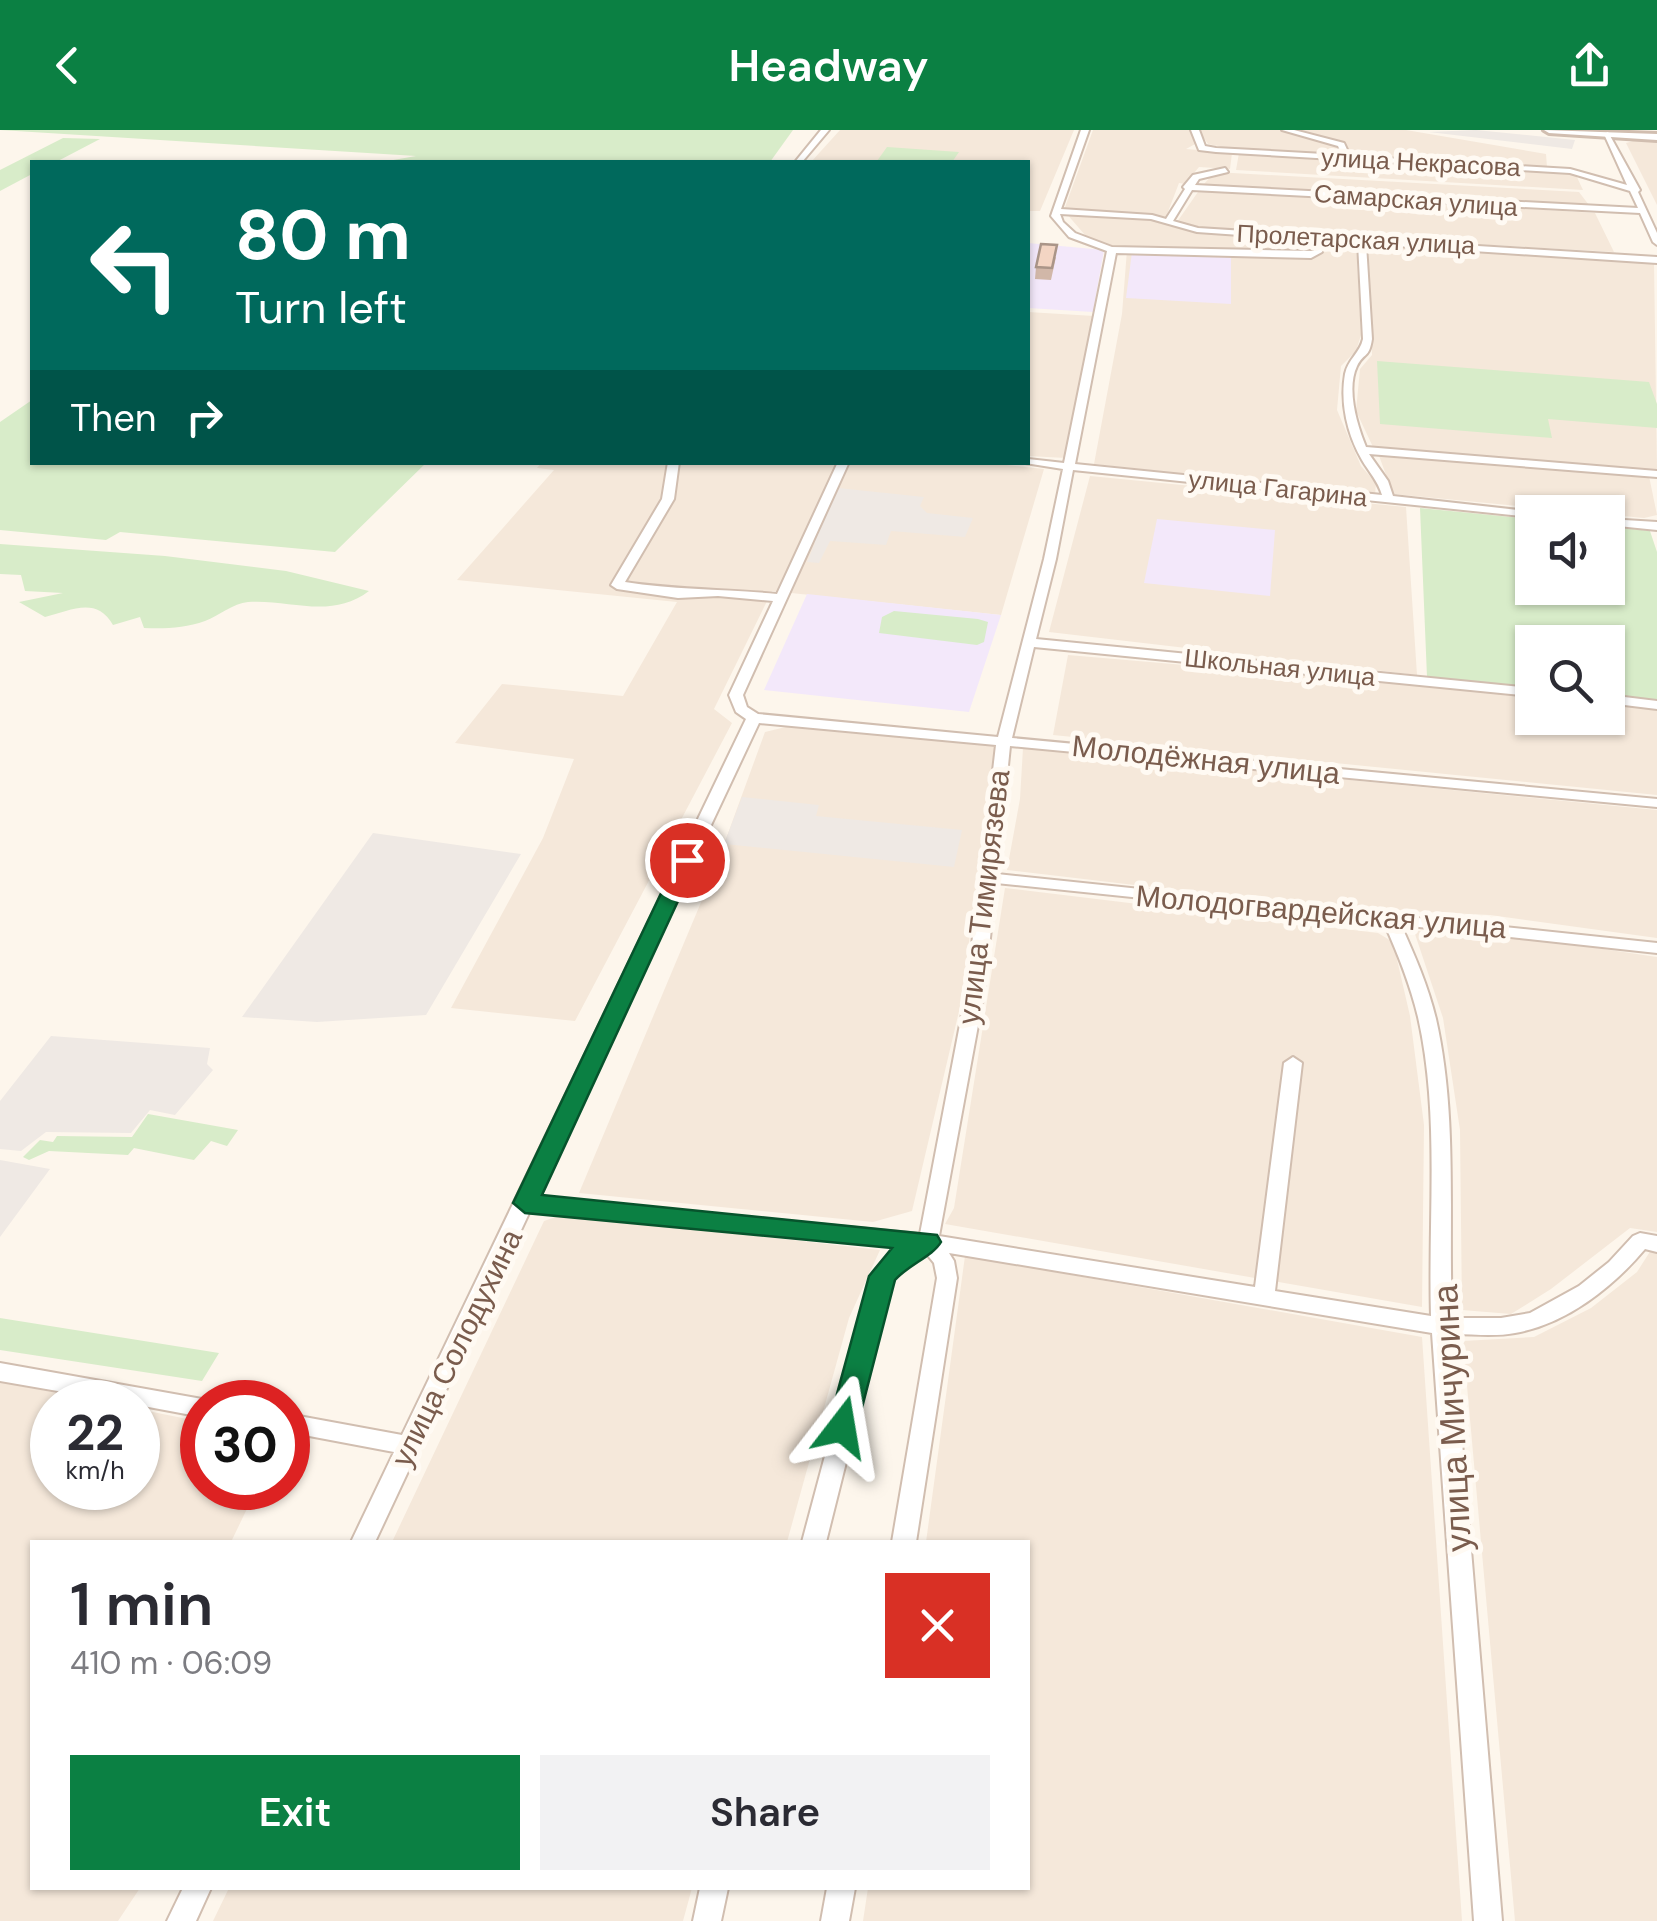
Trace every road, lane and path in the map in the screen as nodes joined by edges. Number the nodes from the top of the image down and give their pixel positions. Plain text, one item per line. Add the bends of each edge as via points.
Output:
1 (825, 130) edge
2 (1085, 130) edge
3 (1195, 130) edge
4 (1286, 130) edge
5 (1548, 130) edge
6 (1608, 134) junction
7 (1652, 137) edge
8 (1348, 158) junction
9 (800, 160) edge
10 (1225, 170) dead end
11 (1187, 186) junction
12 (1636, 190) junction
13 (1057, 211) junction
14 (1644, 211) junction
15 (1168, 222) junction
16 (1318, 236) junction
17 (1362, 238) junction
18 (1657, 242) edge
19 (1112, 250) junction
20 (1657, 260) edge
21 (1364, 450) junction
22 (1030, 463) edge
23 (674, 465) edge
24 (843, 465) edge
25 (1069, 467) junction
26 (1657, 474) edge
27 (1388, 499) junction
28 (1515, 512) edge
29 (1625, 523) edge
30 (1657, 526) edge
31 (780, 598) junction
32 (1027, 642) junction
33 (1515, 690) edge
34 (1625, 701) edge
35 (1657, 704) edge
36 (754, 718) junction
37 (1004, 740) junction
38 (1657, 803) edge
39 (986, 877) junction
40 (1391, 921) junction
41 (1657, 948) edge
42 (1293, 1064) dead end
43 (525, 1203) junction
44 (928, 1242) junction
45 (1657, 1244) edge
46 (1264, 1296) junction
47 (1442, 1326) junction
48 (0, 1372) edge
49 (180, 1404) edge
50 (310, 1427) edge
51 (410, 1446) junction
52 (364, 1540) edge
53 (815, 1540) edge
54 (904, 1540) edge
55 (196, 1890) edge
56 (714, 1890) edge
57 (842, 1890) edge
58 (180, 1921) edge
59 (706, 1921) edge
60 (835, 1921) edge
61 (1488, 1921) edge

1 - 9 street
2 - 13 street
3 - 8 street, улица Некрасова via 1202,148
4 - 8 street via 1341,145
5 - 6 street
6 - 7 street
6 - 12 street
8 - 12 street, улица Некрасова via 1570,170
10 - 11 street
11 - 14 street, Самарская улица
11 - 15 street
12 - 14 street
13 - 15 street, Пролетарская улица
13 - 19 street via 1072,235
14 - 18 street
15 - 16 street, Пролетарская улица via 1196,230
16 - 17 street, Пролетарская улица
16 - 19 street via 1315,254
17 - 20 street, Пролетарская улица
17 - 21 street via 1370,336 1366,353 1350,368 1346,411
19 - 25 street, улица Тимирязева
21 - 26 street, улица Гагарина
21 - 27 street via 1387,484
22 - 25 street, улица Гагарина
23 - 31 street via 668,499 616,585
24 - 31 street
25 - 27 street, улица Гагарина
25 - 32 street, улица Тимирязева
27 - 28 street, улица Гагарина
29 - 30 street
31 - 36 street via 736,695
32 - 33 street, Школьная улица
32 - 37 street, улица Тимирязева
34 - 35 street
36 - 37 street, Молодёжная улица
36 - 43 street, улица Солодухина
37 - 38 street, Молодёжная улица
37 - 39 street, улица Тимирязева
39 - 40 street, Молодогвардейская улица
39 - 44 street, улица Тимирязева via 975,993
40 - 41 street, Молодогвардейская улица
40 - 47 street, улица Мичурина via 1427,1017 1442,1128
42 - 46 street
43 - 44 street
43 - 51 street, улица Солодухина
44 - 46 street
44 - 53 street via 902,1255 883,1276
44 - 54 street via 948,1278
45 - 47 street via 1640,1241 1619,1268 1520,1324
46 - 47 street
47 - 61 street, улица Мичурина
48 - 49 street
50 - 51 street
51 - 52 street, улица Солодухина
55 - 58 street
56 - 59 street
57 - 60 street

